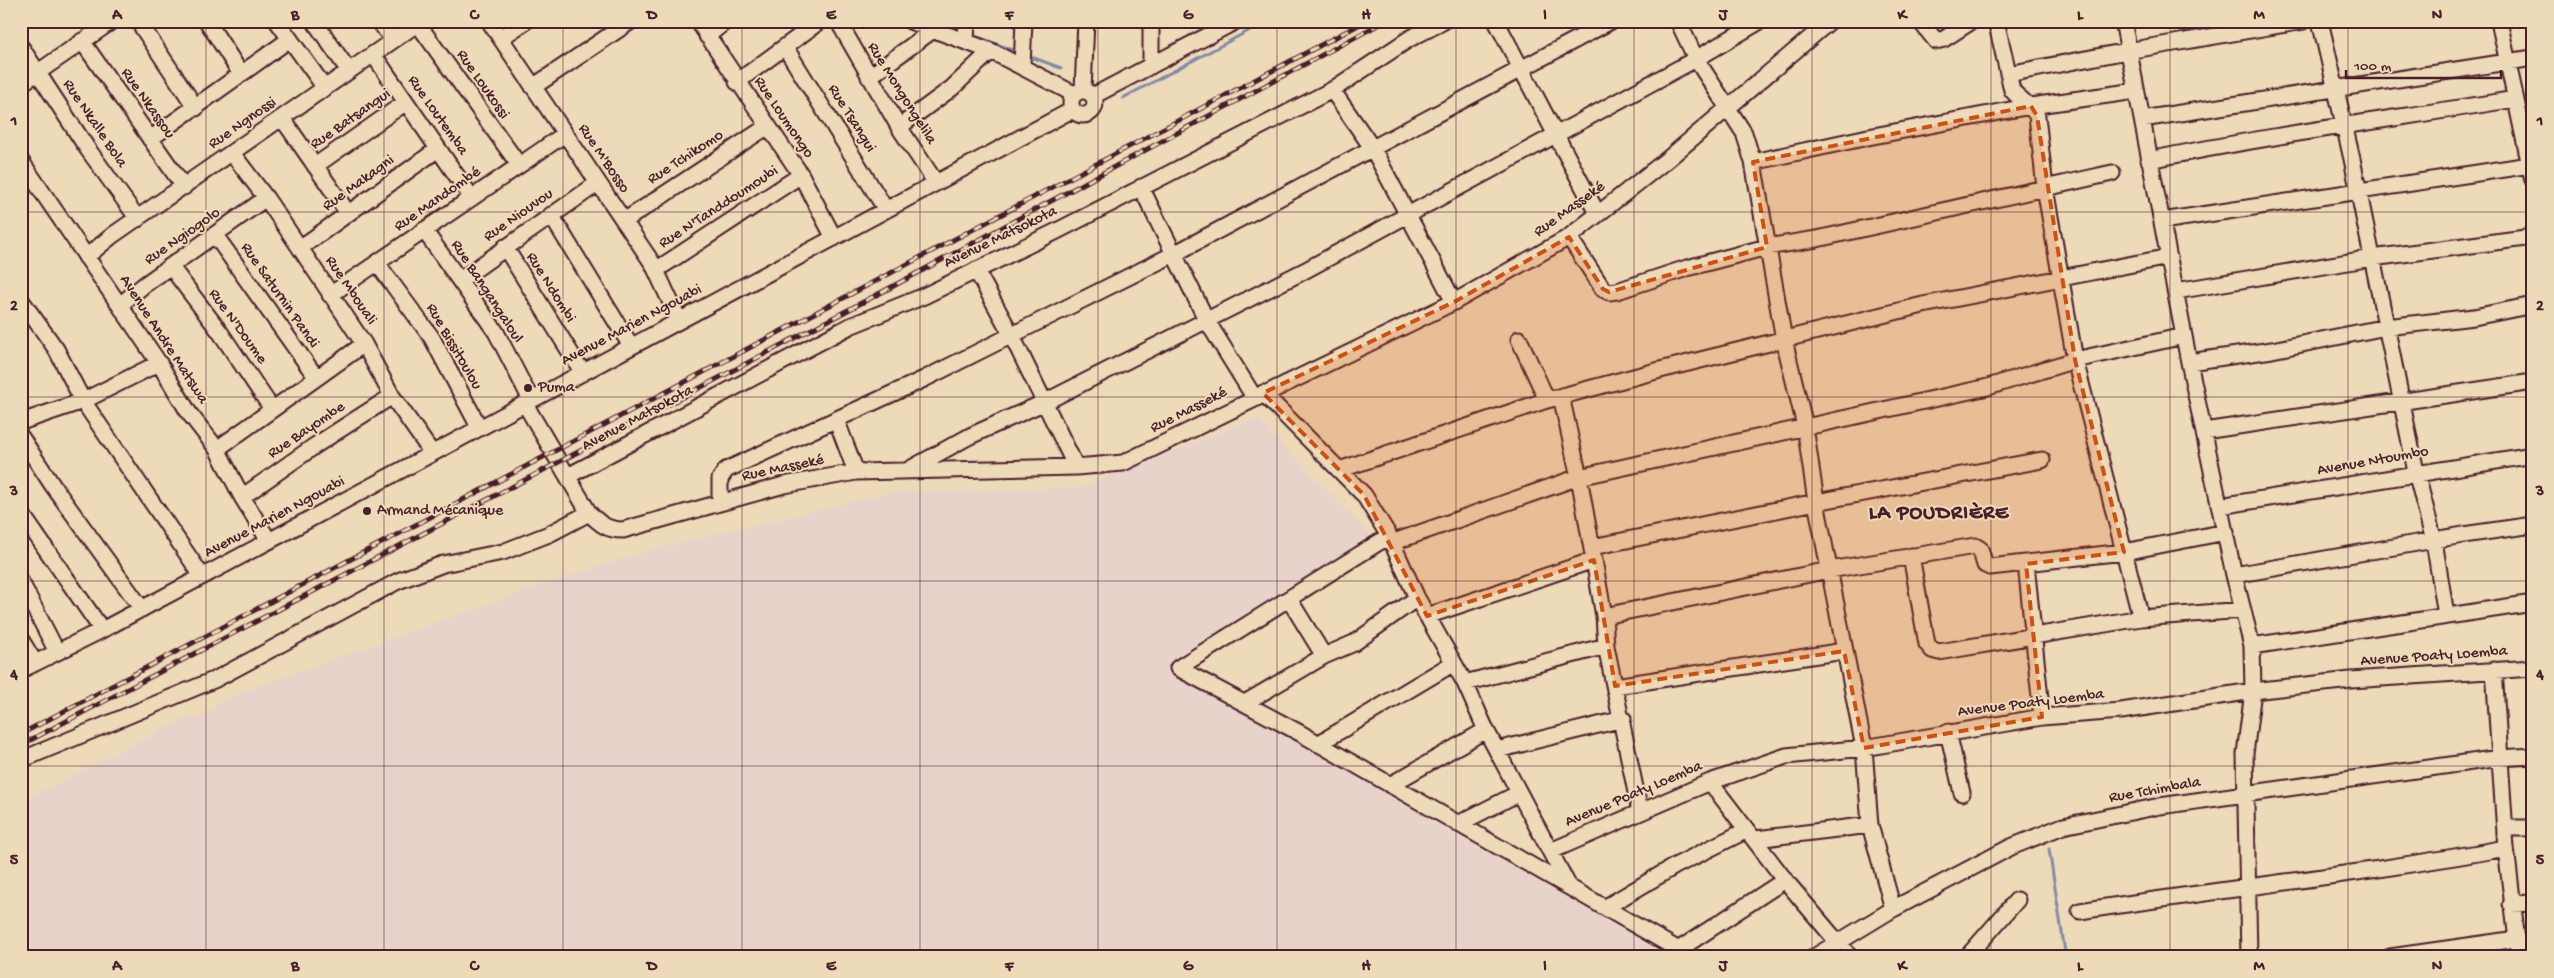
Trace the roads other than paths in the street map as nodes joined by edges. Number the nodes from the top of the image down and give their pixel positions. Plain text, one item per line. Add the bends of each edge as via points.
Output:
1 (112, 21) edge
2 (138, 21) edge
3 (207, 21) edge
4 (278, 21) edge
5 (314, 21) edge
6 (379, 21) edge
7 (489, 21) edge
8 (526, 21) edge
9 (630, 21) edge
10 (698, 21) edge
11 (726, 21) edge
12 (820, 21) edge
13 (838, 21) edge
14 (910, 21) edge
15 (967, 21) edge
16 (1024, 21) edge
17 (1086, 21) edge
18 (1152, 21) edge
19 (1236, 21) edge
20 (1444, 21) edge
21 (1496, 21) edge
22 (1611, 21) edge
23 (1678, 21) edge
24 (1760, 21) edge
25 (1830, 21) edge
26 (1920, 21) edge
27 (1972, 21) edge
28 (1996, 21) edge
29 (2123, 21) edge
30 (2304, 21) edge
31 (2320, 21) edge
32 (2499, 21) edge
33 (420, 22) edge
34 (1209, 29) edge
35 (933, 30) junction
36 (707, 36) junction
37 (501, 38) junction
38 (290, 39) junction
39 (392, 40) junction
40 (82, 41) junction
41 (966, 42) junction
42 (21, 47) edge
43 (785, 47) junction
44 (990, 51) junction
45 (2127, 51) junction
46 (373, 54) junction
47 (2533, 58) edge
48 (1696, 59) junction
49 (2508, 61) junction
50 (1022, 66) junction
51 (1151, 66) junction
52 (1521, 69) junction
53 (348, 71) junction
54 (39, 72) junction
55 (241, 74) junction
56 (2008, 74) junction
57 (869, 77) junction
58 (737, 82) junction
59 (21, 84) edge
60 (533, 87) junction
61 (325, 88) junction
62 (2334, 88) junction
63 (1332, 90) junction
64 (2136, 91) junction
65 (1083, 93) junction
66 (2514, 99) junction
67 (406, 102) junction
68 (2031, 106) junction
69 (196, 108) junction
70 (1727, 109) junction
71 (1072, 110) junction
72 (282, 118) junction
73 (2142, 119) junction
74 (768, 126) junction
75 (899, 127) junction
76 (2344, 127) junction
77 (565, 134) junction
78 (1557, 135) junction
79 (150, 139) junction
80 (438, 149) junction
81 (1373, 149) junction
82 (232, 153) junction
83 (2530, 155) edge
84 (2149, 160) junction
85 (21, 161) edge
86 (1753, 162) junction
87 (519, 165) junction
88 (315, 166) junction
89 (2112, 173) dead end
90 (801, 175) junction
91 (2533, 180) edge
92 (598, 183) junction
93 (936, 183) junction
94 (184, 187) junction
95 (1141, 187) junction
96 (2045, 188) junction
97 (2358, 190) junction
98 (266, 198) junction
99 (472, 198) junction
100 (886, 210) junction
101 (348, 213) junction
102 (1597, 213) junction
103 (551, 214) junction
104 (1408, 214) junction
105 (138, 219) junction
106 (624, 221) junction
107 (2162, 221) junction
108 (424, 230) junction
109 (215, 235) junction
110 (1569, 237) junction
111 (2533, 237) edge
112 (834, 238) junction
113 (1767, 247) junction
114 (300, 248) junction
115 (505, 248) junction
116 (1174, 254) junction
117 (86, 257) junction
118 (2169, 257) junction
119 (2372, 258) junction
120 (378, 263) junction
121 (171, 267) junction
122 (656, 270) junction
123 (976, 270) junction
124 (2059, 279) junction
125 (460, 280) junction
126 (2176, 291) junction
127 (330, 295) junction
128 (1454, 302) junction
129 (22, 303) edge
130 (120, 305) junction
131 (2533, 305) edge
132 (680, 320) junction
133 (1207, 321) junction
134 (2386, 328) junction
135 (1011, 334) junction
136 (2184, 336) junction
137 (1519, 339) dead end
138 (1784, 340) junction
139 (364, 344) junction
140 (632, 346) junction
141 (2075, 360) junction
142 (2189, 362) junction
143 (159, 363) junction
144 (582, 373) junction
145 (316, 377) junction
146 (2533, 382) edge
147 (1259, 395) junction
148 (392, 396) junction
149 (1554, 398) junction
150 (83, 401) junction
151 (2401, 401) junction
152 (528, 402) junction
153 (1045, 402) junction
154 (272, 409) junction
155 (836, 419) junction
156 (21, 422) edge
157 (1805, 426) junction
158 (479, 427) junction
159 (2204, 431) junction
160 (21, 437) edge
161 (217, 449) junction
162 (432, 453) junction
163 (2533, 454) edge
164 (2042, 460) dead end
165 (1076, 467) junction
166 (1339, 470) junction
167 (905, 471) junction
168 (856, 472) junction
169 (2416, 472) junction
170 (568, 476) junction
171 (1579, 477) junction
172 (242, 498) junction
173 (720, 502) junction
174 (1816, 502) junction
175 (2220, 506) junction
176 (21, 513) edge
177 (590, 513) junction
178 (2533, 524) edge
179 (2226, 532) junction
180 (1390, 539) junction
181 (269, 541) junction
182 (2434, 541) junction
183 (2124, 552) junction
184 (1593, 554) junction
185 (1910, 556) junction
186 (2026, 564) junction
187 (1828, 570) junction
188 (2234, 575) junction
189 (202, 576) junction
190 (21, 582) edge
191 (1417, 598) junction
192 (1289, 599) junction
193 (2533, 603) edge
194 (142, 609) junction
195 (2243, 610) junction
196 (2446, 615) junction
197 (1427, 616) junction
198 (1604, 616) junction
199 (2141, 618) junction
200 (102, 630) junction
201 (2033, 635) junction
202 (21, 640) edge
203 (1606, 646) junction
204 (2252, 646) junction
205 (1844, 651) junction
206 (57, 652) junction
207 (1324, 656) junction
208 (1452, 664) junction
209 (28, 667) edge
210 (2533, 668) edge
211 (2494, 670) junction
212 (1465, 684) junction
213 (1615, 686) junction
214 (2253, 691) junction
215 (1246, 703) junction
216 (2042, 717) junction
217 (1623, 719) junction
218 (1486, 730) junction
219 (1948, 732) junction
220 (1318, 744) junction
221 (1864, 748) junction
222 (1497, 750) junction
223 (2533, 756) edge
224 (2500, 758) junction
225 (21, 760) edge
226 (1710, 782) junction
227 (1390, 785) junction
228 (1962, 792) dead end
229 (1519, 793) junction
230 (2248, 793) junction
231 (1640, 812) junction
232 (1458, 824) junction
233 (1870, 825) junction
234 (2506, 828) junction
235 (2533, 828) edge
236 (1751, 835) junction
237 (2506, 848) junction
238 (1551, 851) junction
239 (1785, 880) junction
240 (2249, 885) junction
241 (1569, 887) junction
242 (2017, 900) dead end
243 (2533, 903) edge
244 (2512, 904) junction
245 (1606, 907) junction
246 (1893, 909) junction
247 (2080, 911) dead end
248 (2517, 939) junction
249 (1842, 951) edge
250 (1684, 953) edge
251 (1814, 957) edge
252 (1967, 957) edge
253 (2249, 957) edge
254 (2390, 957) edge
255 (2519, 957) edge

1 - 40 street
2 - 69 street
3 - 55 street
4 - 38 street
5 - 53 street
6 - 39 street
7 - 37 street, Rue M'Bosso
8 - 37 street
9 - 60 street
10 - 36 street, Rue Loumongo
11 - 36 street
12 - 43 street
13 - 57 street, Rue Mongongelila
14 - 35 street
15 - 41 street
16 - 50 street
17 - 65 street
18 - 51 street
19 - 34 street
20 - 63 street, Avenue Matsokota via 1408,39
21 - 52 street
22 - 52 street
23 - 48 street
24 - 48 street
25 - 70 street, Rue Masseké
26 - 27 street via 1936,41
28 - 56 street
29 - 45 street
30 - 45 street
31 - 62 street
32 - 49 street
33 - 39 street, Rue Ngnossi
33 - 87 street, Rue Loukossi
34 - 51 street
35 - 41 street
35 - 57 street
36 - 58 street, Rue Loumongo
37 - 60 street, Rue M'Bosso
38 - 55 street
38 - 61 street
39 - 46 street, Rue Ngnossi
40 - 54 street
40 - 79 street, Rue Nkassou
41 - 44 street
42 - 54 street, Rue Nkalle Bola
43 - 58 street
43 - 100 street, Rue Tsangui
44 - 50 street
44 - 75 street via 952,88
45 - 56 street
45 - 64 street
46 - 53 street, Rue Ngnossi
46 - 67 street, Rue Loutemba
47 - 49 street
48 - 70 street
48 - 78 street
49 - 62 street
49 - 66 street
50 - 65 street
51 - 65 street
52 - 78 street
52 - 81 street
53 - 61 street, Rue Ngnossi
54 - 59 street
54 - 105 street, Rue Nkalle Bola via 87,148
55 - 69 street
56 - 68 street via 2017,97
57 - 75 street, Rue Mongongelila
58 - 74 street, Rue Loumongo
60 - 77 street, Rue M'Bosso
61 - 72 street, Rue Ngnossi
62 - 73 street
62 - 76 street
63 - 81 street
63 - 95 street, Avenue Matsokota
64 - 68 street
64 - 73 street
65 - 71 street via 1070,104
65 - 71 street via 1095,102 1090,113 1084,115
66 - 76 street
66 - 83 street
67 - 80 street, Rue Loutemba
67 - 88 street, Rue Batsangui
68 - 86 street
68 - 96 street via 2036,116
69 - 79 street
70 - 86 street via 1744,133
70 - 102 street, Rue Masseké
71 - 93 street, Avenue Marien Ngouabi
72 - 82 street, Rue Ngnossi
72 - 88 street
73 - 84 street
74 - 90 street, Rue Loumongo
74 - 106 street, Rue Tchikomo
75 - 93 street, Rue Mongongelila
76 - 84 street via 2246,140
76 - 97 street
77 - 87 street, Rue Mandombé
77 - 92 street, Rue M'Bosso
78 - 102 street
78 - 104 street
79 - 94 street, Rue Nkassou
80 - 99 street, Rue Loutemba
80 - 101 street, Rue Makagni
81 - 104 street
81 - 116 street
82 - 94 street, Rue Ngnossi
82 - 98 street, Rue Mbouali
83 - 91 street
83 - 97 street
84 - 107 street
85 - 117 street, Avenue Andre Matswa
86 - 113 street
87 - 99 street, Rue Mandombé
88 - 101 street
89 - 96 street
90 - 112 street, Rue Loumongo
90 - 122 street, Rue N'Tanddoumoubi
92 - 103 street, Rue Niouvou
92 - 106 street, Rue M'Bosso
93 - 100 street, Avenue Marien Ngouabi
94 - 105 street, Rue Ngnossi
95 - 116 street
95 - 123 street, Avenue Matsokota
96 - 113 street via 1817,239
96 - 124 street
97 - 107 street
97 - 119 street
98 - 109 street, Rue Ngiogolo
98 - 114 street, Rue Mbouali
99 - 108 street, Rue Mandombé
100 - 112 street, Avenue Marien Ngouabi
101 - 114 street, Rue Makagni
102 - 110 street, Rue Masseké
103 - 115 street, Rue Niouvou
103 - 140 street
104 - 128 street
104 - 133 street
105 - 117 street, Rue Ngnossi
106 - 122 street, Rue M'Bosso
107 - 118 street
108 - 120 street, Rue Mandombé
108 - 125 street, Rue Bangangaloul
109 - 121 street, Rue Ngiogolo
109 - 145 street, Rue Saturnin Pandi
110 - 113 street via 1603,289 1609,292
110 - 128 street, Rue Masseké
111 - 119 street
112 - 132 street, Avenue Marien Ngouabi
113 - 138 street
114 - 127 street, Rue Mbouali
115 - 125 street, Rue Niouvou
115 - 144 street, Rue Ndombi
116 - 133 street
116 - 135 street
117 - 130 street, Avenue Andre Matswa
118 - 124 street
118 - 126 street
119 - 126 street
119 - 134 street
120 - 127 street, Rue Mandombé
120 - 158 street, Rue Bissitoulou via 432,338
121 - 130 street, Rue Ngiogolo
121 - 154 street, Rue N'Doume
122 - 132 street, Rue M'Bosso
123 - 135 street
123 - 170 street, Avenue Matsokota via 924,296 850,326
124 - 138 street via 1923,305
124 - 141 street
125 - 152 street, Rue Bangangaloul via 496,332
126 - 136 street
127 - 139 street, Rue Mbouali
128 - 147 street, Rue Masseké
129 - 150 street via 56,349
130 - 143 street, Avenue Andre Matswa
131 - 134 street via 2474,317
132 - 140 street, Avenue Marien Ngouabi
133 - 147 street
133 - 153 street
134 - 142 street
134 - 151 street
135 - 153 street
135 - 155 street
136 - 141 street
136 - 142 street
137 - 149 street
138 - 149 street
138 - 157 street
139 - 145 street
139 - 148 street, Rue Mbouali
140 - 144 street, Avenue Marien Ngouabi
141 - 157 street via 1988,387
141 - 183 street
142 - 159 street
143 - 150 street
143 - 161 street, Avenue Andre Matswa via 189,413
144 - 152 street, Avenue Marien Ngouabi
145 - 154 street
146 - 151 street
147 - 165 street, Rue Masseké via 1123,463
147 - 166 street
148 - 162 street, Rue Mbouali
148 - 172 street, Rue Bayombe
149 - 166 street
149 - 171 street
150 - 156 street
150 - 189 street
151 - 159 street
151 - 169 street
152 - 158 street, Avenue Marien Ngouabi
152 - 170 street, Rue Masseké
153 - 165 street
153 - 167 street via 970,436
154 - 161 street
155 - 168 street
155 - 173 street via 726,470 720,478
157 - 171 street
157 - 174 street
158 - 162 street, Avenue Marien Ngouabi
159 - 175 street
160 - 194 street
161 - 172 street, Avenue Andre Matswa
162 - 181 street, Avenue Marien Ngouabi
163 - 169 street, Avenue Ntoumbo
164 - 174 street
165 - 167 street, Rue Masseké
166 - 180 street via 1364,495
167 - 168 street, Rue Masseké
168 - 173 street, Rue Masseké via 784,485
169 - 175 street, Avenue Ntoumbo
169 - 182 street
170 - 177 street, Rue Masseké
171 - 180 street
171 - 184 street
172 - 181 street, Avenue Andre Matswa
173 - 177 street, Rue Masseké via 623,530 602,526
174 - 184 street
174 - 187 street
175 - 179 street
176 - 200 street
177 - 225 street via 503,552 443,564 398,581 216,678
178 - 182 street
179 - 183 street
179 - 188 street
180 - 191 street
180 - 192 street
181 - 189 street, Avenue Marien Ngouabi
182 - 188 street
182 - 196 street
183 - 186 street
183 - 199 street
184 - 197 street
184 - 198 street
185 - 186 street via 1975,546 1980,549 1987,567
185 - 187 street
185 - 201 street via 1927,644 1932,650 1939,652
186 - 201 street
187 - 198 street
187 - 205 street
188 - 195 street
189 - 194 street, Avenue Marien Ngouabi
190 - 206 street
191 - 197 street
191 - 207 street via 1354,644
192 - 207 street
192 - 215 street via 1178,668
193 - 196 street
194 - 200 street, Avenue Marien Ngouabi
195 - 199 street
195 - 204 street
196 - 204 street
197 - 208 street
198 - 203 street
199 - 201 street
200 - 206 street, Avenue Marien Ngouabi
201 - 216 street
202 - 209 street
203 - 212 street
203 - 213 street
204 - 214 street
205 - 213 street
205 - 221 street
206 - 209 street, Avenue Marien Ngouabi
207 - 215 street
208 - 212 street
208 - 220 street
210 - 211 street, Avenue Poaty Loemba
211 - 214 street, Avenue Poaty Loemba
211 - 224 street
212 - 218 street
213 - 217 street
214 - 216 street, Avenue Poaty Loemba via 2121,711
214 - 230 street via 2245,754
215 - 220 street
216 - 219 street, Avenue Poaty Loemba
217 - 222 street
217 - 231 street
218 - 222 street
218 - 227 street
219 - 221 street, Avenue Poaty Loemba
219 - 228 street
220 - 227 street
221 - 226 street, Avenue Poaty Loemba via 1773,759
221 - 233 street
222 - 229 street
223 - 224 street, Rue Tchimbala
224 - 230 street, Rue Tchimbala
224 - 234 street
226 - 231 street, Avenue Poaty Loemba
226 - 236 street
227 - 232 street
229 - 232 street
229 - 238 street
230 - 240 street
230 - 246 street, Rue Tchimbala via 2160,806 2064,826 2011,847
231 - 238 street, Avenue Poaty Loemba
232 - 241 street
233 - 236 street
233 - 246 street
234 - 235 street
234 - 237 street
236 - 239 street
236 - 245 street via 1675,866
237 - 240 street via 2414,865
237 - 244 street
238 - 241 street
239 - 249 street
239 - 250 street
240 - 247 street
240 - 253 street
241 - 245 street
242 - 252 street
243 - 244 street
244 - 248 street
245 - 250 street
246 - 249 street, Rue Tchimbala
248 - 254 street
248 - 255 street
249 - 251 street, Rue Tchimbala

